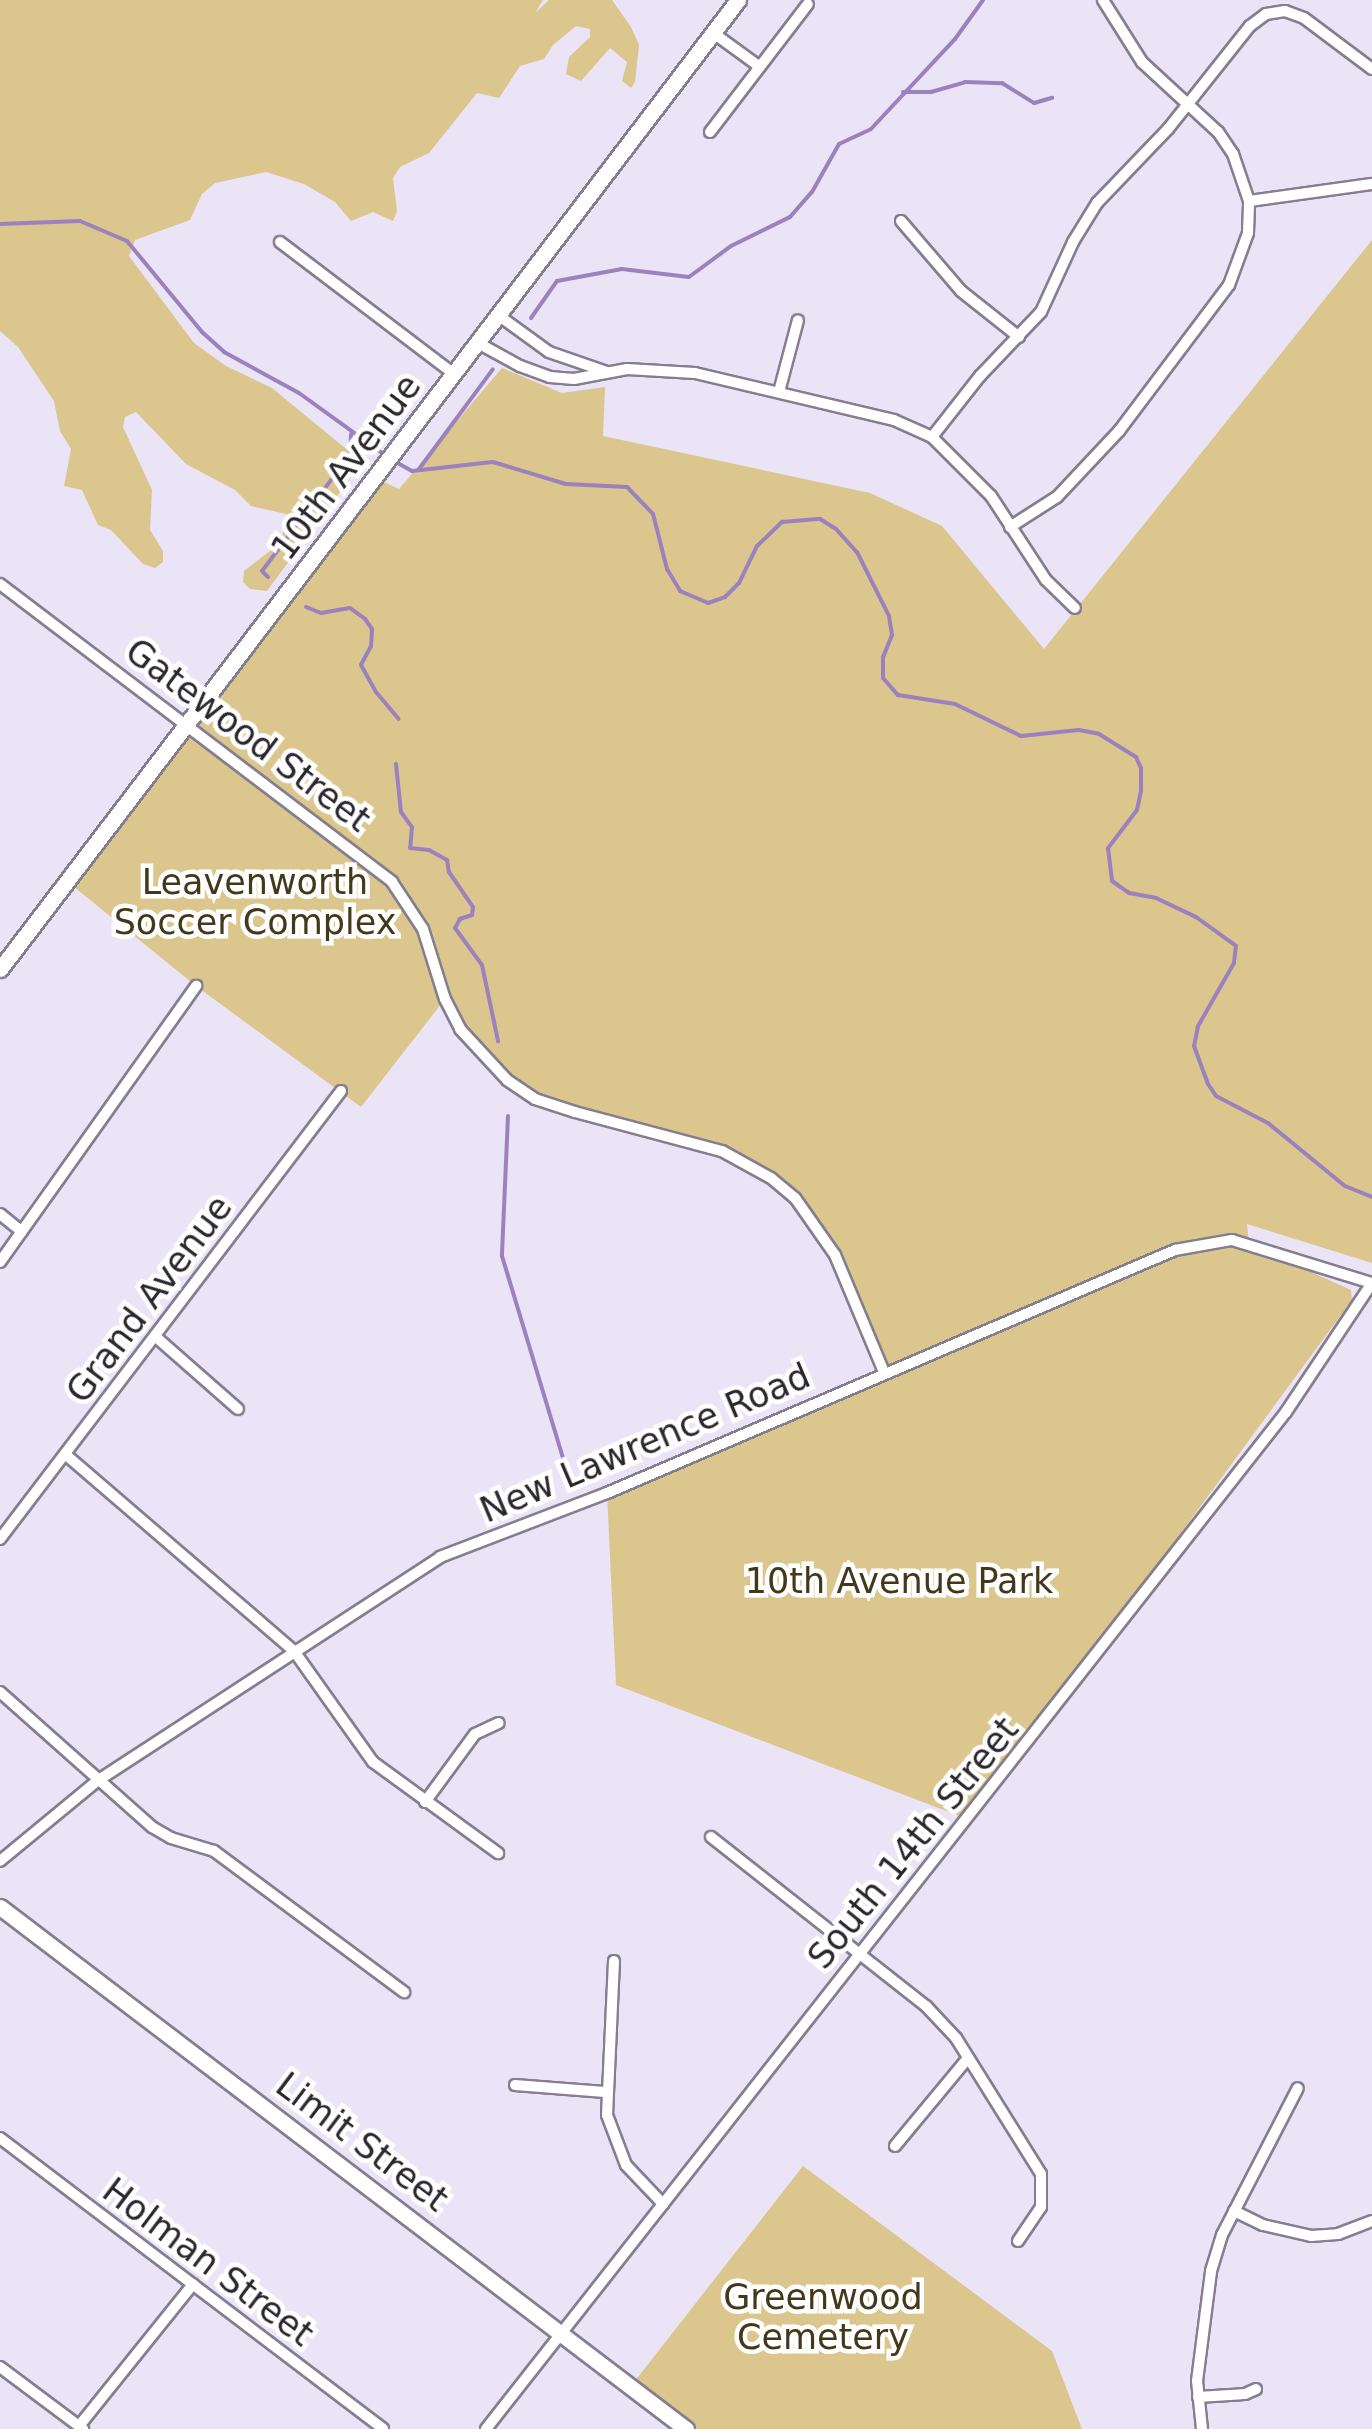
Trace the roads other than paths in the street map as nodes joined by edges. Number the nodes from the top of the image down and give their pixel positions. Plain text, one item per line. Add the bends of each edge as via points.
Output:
1 (738, 0) edge
2 (1103, 0) edge
3 (808, 4) dead end
4 (712, 32) junction
5 (760, 67) junction
6 (1372, 68) edge
7 (1186, 104) junction
8 (710, 132) dead end
9 (1372, 184) edge
10 (1249, 201) junction
11 (901, 221) dead end
12 (280, 242) dead end
13 (498, 315) junction
14 (798, 320) dead end
15 (1019, 338) junction
16 (478, 343) junction
17 (608, 372) junction
18 (454, 374) junction
19 (780, 392) junction
20 (932, 436) junction
21 (1010, 526) junction
22 (0, 584) edge
23 (1076, 608) dead end
24 (188, 724) junction
25 (0, 969) edge
26 (196, 986) dead end
27 (341, 1091) dead end
28 (0, 1214) edge
29 (22, 1232) junction
30 (0, 1262) edge
31 (1372, 1283) edge
32 (156, 1337) junction
33 (884, 1372) junction
34 (238, 1408) dead end
35 (65, 1454) junction
36 (0, 1539) edge
37 (294, 1651) junction
38 (0, 1692) edge
39 (499, 1723) dead end
40 (97, 1781) junction
41 (425, 1802) junction
42 (711, 1837) dead end
43 (498, 1853) dead end
44 (0, 1861) edge
45 (0, 1906) edge
46 (858, 1954) junction
47 (614, 1961) dead end
48 (404, 1992) dead end
49 (968, 2058) junction
50 (515, 2086) dead end
51 (1298, 2088) dead end
52 (605, 2092) junction
53 (0, 2138) edge
54 (896, 2146) dead end
55 (663, 2204) junction
56 (1234, 2212) junction
57 (1372, 2222) edge
58 (1018, 2241) dead end
59 (192, 2284) junction
60 (563, 2331) junction
61 (0, 2366) edge
62 (1256, 2388) dead end
63 (1198, 2397) junction
64 (81, 2428) edge
65 (383, 2429) edge
66 (486, 2429) edge
67 (686, 2429) edge
68 (1202, 2429) edge

1 - 4 street, 10th Avenue
2 - 7 street via 1142,62
3 - 5 street
4 - 5 street
4 - 13 street, 10th Avenue
5 - 8 street
6 - 7 street via 1304,18 1266,14
7 - 10 street via 1234,154
7 - 15 street via 1098,203 1041,312
9 - 10 street
10 - 21 street via 1245,250 1229,285 1073,483
11 - 15 street via 961,291
12 - 18 street
13 - 16 street, 10th Avenue
13 - 17 street via 549,352
14 - 19 street
15 - 20 street
16 - 17 street via 550,377
16 - 18 street, 10th Avenue
17 - 19 street via 666,368
18 - 24 street, 10th Avenue
19 - 20 street
20 - 21 street via 967,467
21 - 23 street via 1046,580
22 - 24 street, Gatewood Street
24 - 25 street, 10th Avenue
24 - 33 street, Gatewood Street via 392,882 423,929 460,1029 507,1080 535,1099 722,1151 795,1198 834,1256
26 - 29 street
27 - 32 street, Grand Avenue
28 - 29 street
29 - 30 street
31 - 33 street, New Lawrence Road via 1216,1240 1175,1250
31 - 46 street, South 14th Street via 1274,1427
32 - 34 street
32 - 35 street, Grand Avenue
33 - 37 street, New Lawrence Road via 614,1490 440,1557
35 - 36 street, Grand Avenue
35 - 37 street
37 - 40 street, New Lawrence Road
37 - 41 street via 362,1750
38 - 40 street
39 - 41 street via 475,1734
40 - 44 street, New Lawrence Road
40 - 48 street via 171,1838 235,1864
41 - 43 street
42 - 46 street
45 - 60 street, Limit Street
46 - 49 street via 942,2021
46 - 55 street, South 14th Street
47 - 52 street
49 - 54 street
49 - 58 street via 1044,2185 1042,2207
50 - 52 street
51 - 56 street
52 - 55 street via 613,2140 626,2165
53 - 59 street, Holman Street
55 - 60 street, South 14th Street
56 - 57 street via 1312,2236
56 - 63 street via 1206,2291
59 - 64 street
59 - 65 street, Holman Street
60 - 66 street, South 14th Street
60 - 67 street, Limit Street
61 - 64 street
62 - 63 street
63 - 68 street

